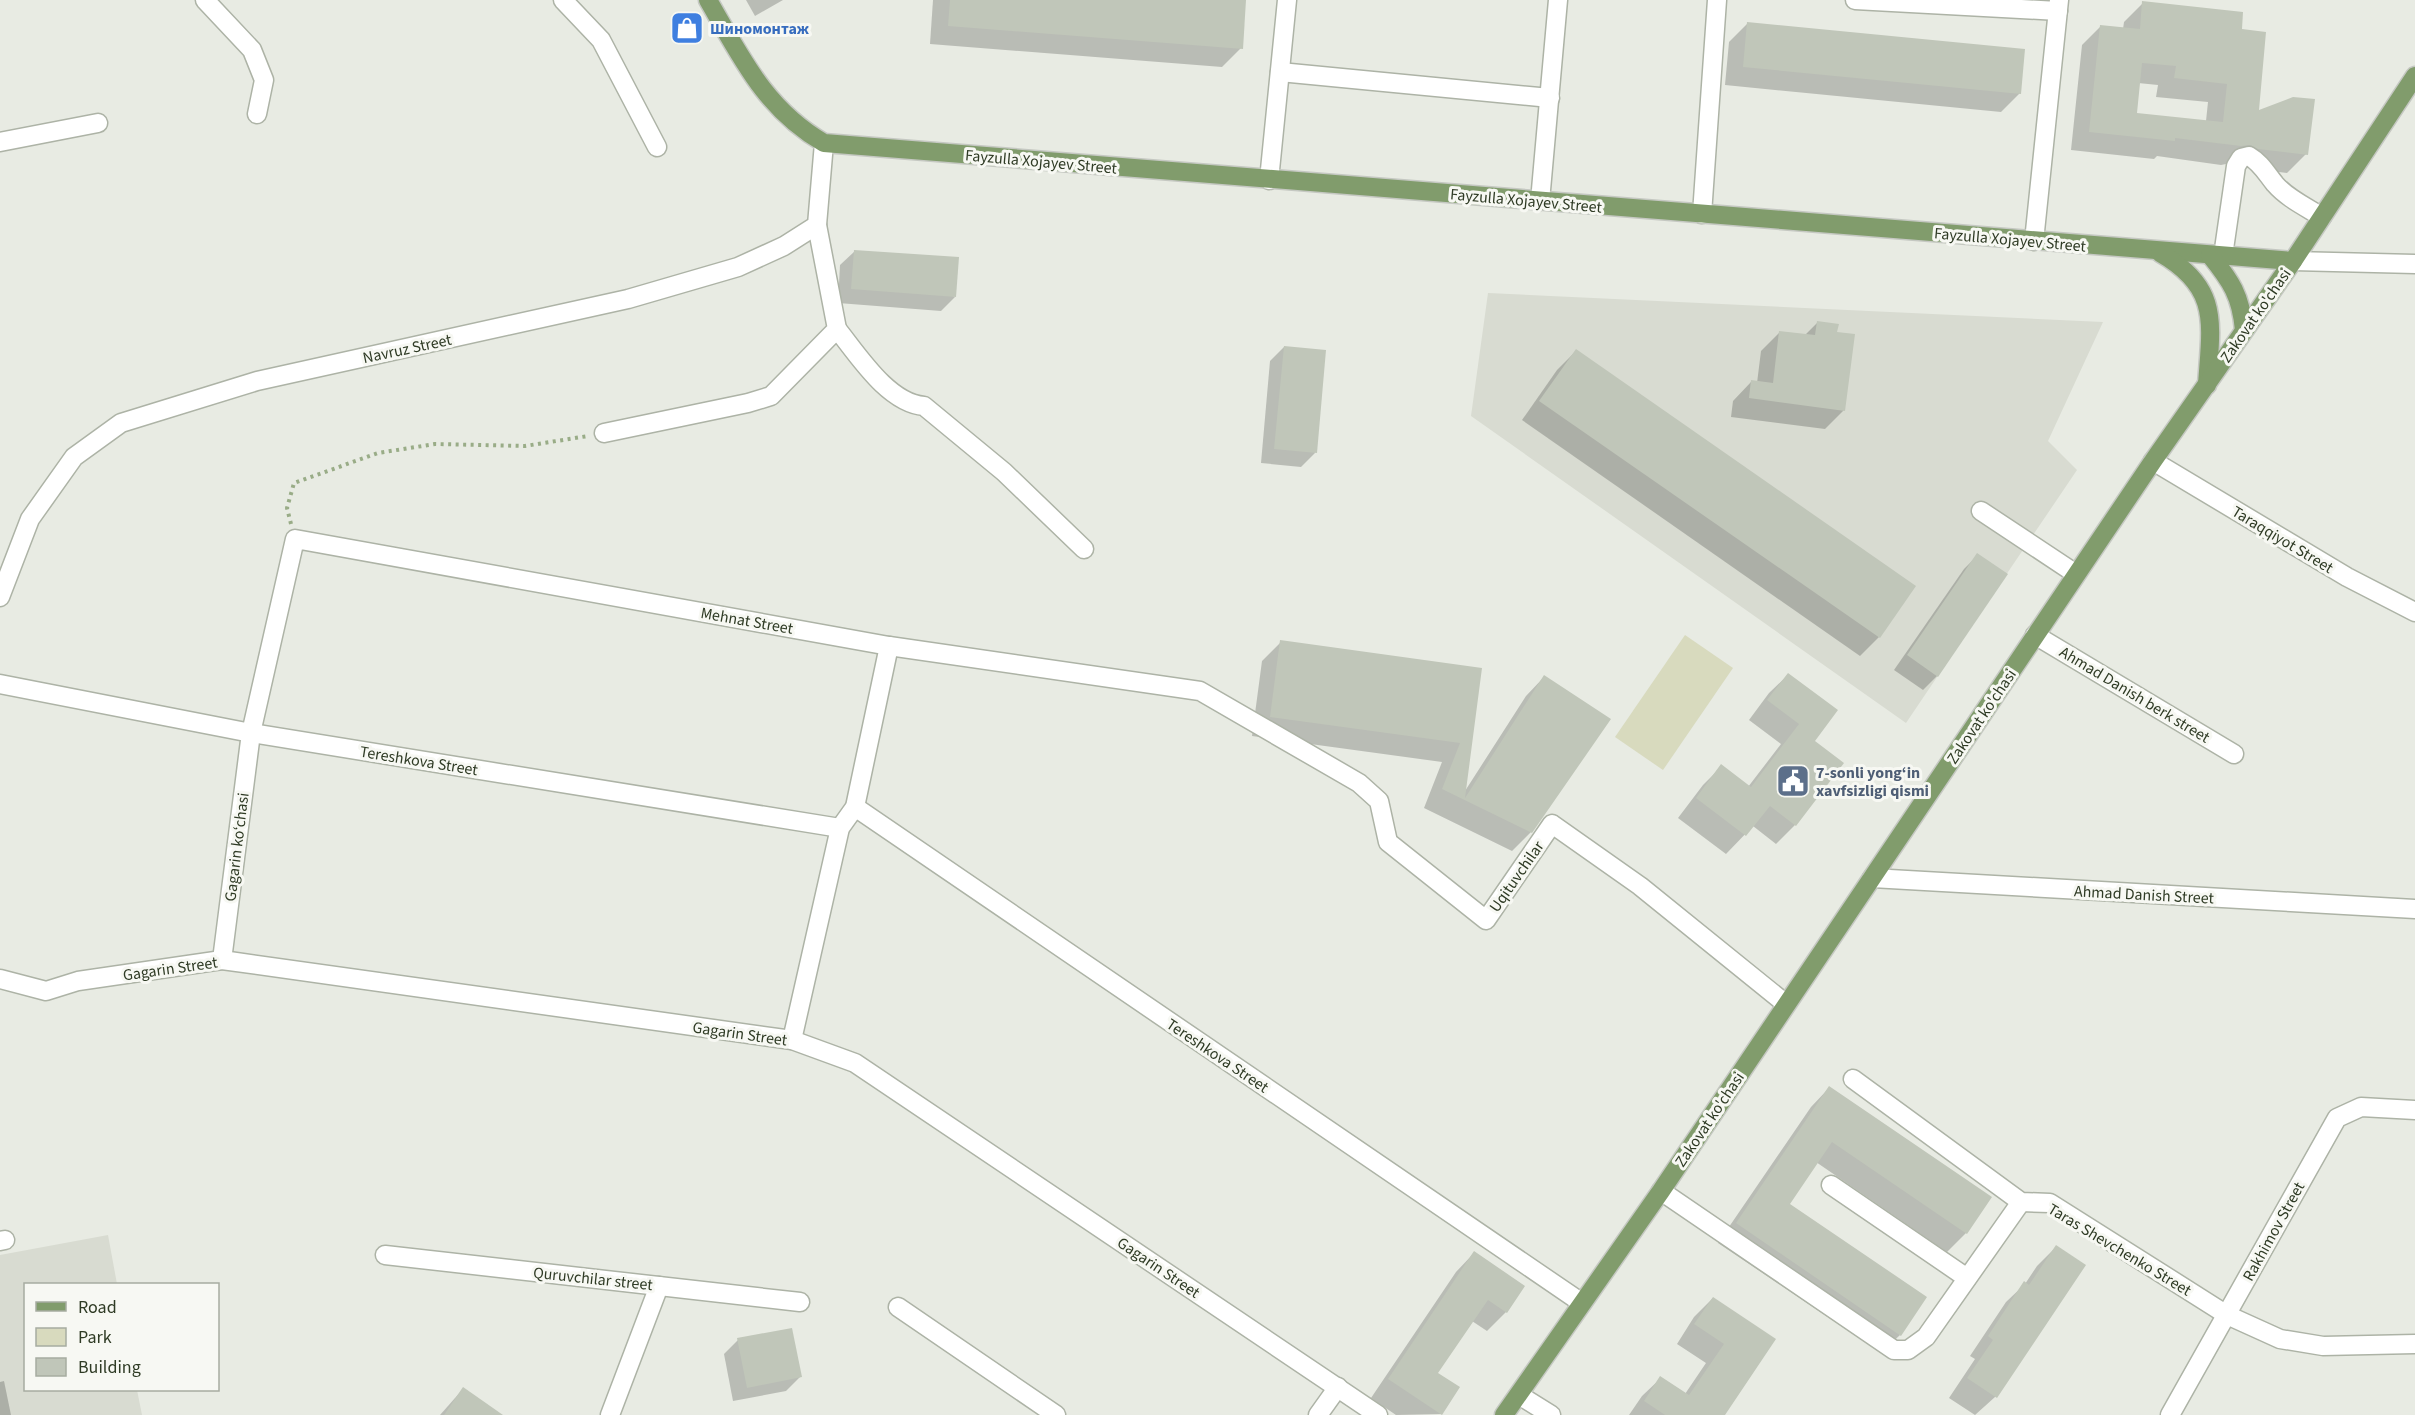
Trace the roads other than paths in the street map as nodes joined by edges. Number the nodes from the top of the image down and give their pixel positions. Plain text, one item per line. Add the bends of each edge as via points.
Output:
1 (205, 0) edge
2 (563, 0) edge
3 (708, 0) edge
4 (1287, 0) edge
5 (1558, 0) edge
6 (1717, 0) edge
7 (1855, 0) edge
8 (2059, 6) edge
9 (1280, 72) junction
10 (2415, 76) edge
11 (1550, 98) junction
12 (256, 114) dead end
13 (98, 123) dead end
14 (0, 142) edge
15 (824, 144) junction
16 (657, 147) dead end
17 (1269, 180) junction
18 (1540, 201) junction
19 (1702, 214) junction
20 (2322, 217) junction
21 (817, 225) junction
22 (2034, 241) junction
23 (2156, 251) junction
24 (2216, 255) junction
25 (2293, 261) junction
26 (2415, 264) edge
27 (837, 329) junction
28 (2244, 330) junction
29 (2206, 386) junction
30 (604, 433) road end
31 (2153, 460) junction
32 (1981, 511) dead end
33 (295, 539) joint
34 (1084, 549) dead end
35 (2076, 574) junction
36 (0, 597) edge
37 (2415, 612) edge
38 (2036, 635) junction
39 (889, 646) junction
40 (0, 684) edge
41 (1200, 691) joint
42 (251, 733) junction
43 (2234, 754) dead end
44 (855, 807) junction
45 (840, 828) junction
46 (1872, 878) junction
47 (2415, 909) edge
48 (222, 960) junction
49 (0, 978) edge
50 (1786, 1004) junction
51 (792, 1040) junction
52 (1853, 1079) dead end
53 (2415, 1110) edge
54 (1832, 1185) dead end
55 (1662, 1191) junction
56 (2021, 1202) junction
57 (385, 1255) dead end
58 (1967, 1278) junction
59 (658, 1286) junction
60 (800, 1302) dead end
61 (1582, 1304) junction
62 (898, 1307) dead end
63 (2227, 1315) junction
64 (2415, 1344) edge
65 (1338, 1387) junction
66 (1519, 1395) junction
67 (610, 1415) edge
68 (1056, 1415) edge
69 (1318, 1415) edge
70 (1378, 1415) edge
71 (1504, 1415) edge
72 (1551, 1415) edge
73 (2170, 1415) edge

1 - 12 street via 252,51 264,80
2 - 16 street via 601,40
3 - 15 main road, Fayzulla Xojayev Street via 760,88 796,125
4 - 9 street
5 - 11 street
6 - 19 street
7 - 8 street
8 - 22 street
9 - 11 street
9 - 17 street
10 - 20 main road, Zakovat ko'chasi
11 - 18 street
13 - 14 street
15 - 17 main road, Fayzulla Xojayev Street
15 - 21 street
17 - 18 main road, Fayzulla Xojayev Street
18 - 19 main road, Fayzulla Xojayev Street
19 - 22 main road, Fayzulla Xojayev Street
20 - 24 street via 2288,196 2258,161 2249,156 2241,158
20 - 25 main road, Zakovat ko'chasi
21 - 27 street
21 - 36 street, Navruz Street via 784,246 738,267 628,299 257,381 121,423 74,457 30,519
22 - 23 main road, Fayzulla Xojayev Street
23 - 24 main road, Fayzulla Xojayev Street
23 - 29 main road via 2175,261 2192,277 2208,303 2211,325
24 - 25 main road, Fayzulla Xojayev Street
24 - 28 main road via 2236,290
25 - 26 street, Fayzulla Xojayev Street
25 - 28 main road, Zakovat ko'chasi
27 - 30 street via 771,396
27 - 34 street via 879,381 913,405 924,406 1004,472
28 - 29 main road, Zakovat ko'chasi
29 - 31 main road, Zakovat ko'chasi
31 - 35 main road, Zakovat ko'chasi
31 - 37 street, Taraqqiyot Street via 2347,577
32 - 35 street
33 - 39 street, Mehnat Street
33 - 42 street, Gagarin ko‘chasi
35 - 38 main road, Zakovat ko'chasi
38 - 43 street, Ahmad Danish berk street
38 - 46 main road, Zakovat ko'chasi
39 - 41 street, Mehnat Street
39 - 44 street
40 - 42 street, Tereshkova Street
41 - 50 street, Uqituvchilar via 1359,783 1378,801 1388,842 1486,920 1552,824 1640,886
42 - 45 street, Tereshkova Street
42 - 48 street, Gagarin ko‘chasi
44 - 45 street
44 - 61 street, Tereshkova Street
45 - 51 street
46 - 47 street, Ahmad Danish Street
46 - 50 main road, Zakovat ko'chasi
48 - 49 street, Gagarin Street via 78,981 46,991
48 - 51 street, Gagarin Street
50 - 55 main road, Zakovat ko'chasi
51 - 65 street, Gagarin Street via 855,1063
52 - 56 street
53 - 63 street, Rakhimov Street via 2361,1107 2337,1118
54 - 58 street
55 - 58 street via 1894,1350 1908,1350 1926,1337
55 - 61 main road, Zakovat ko'chasi
56 - 58 street
56 - 63 street, Taras Shevchenko Street via 2050,1203
57 - 59 street, Quruvchilar street
59 - 60 street, Quruvchilar street
59 - 67 street
61 - 66 main road, Zakovat ko'chasi
62 - 68 street
63 - 64 street, Taras Shevchenko Street via 2280,1339 2323,1346
63 - 73 street, Rakhimov Street
65 - 69 street
65 - 70 street, Gagarin Street
66 - 71 main road, Zakovat ko'chasi
66 - 72 street

